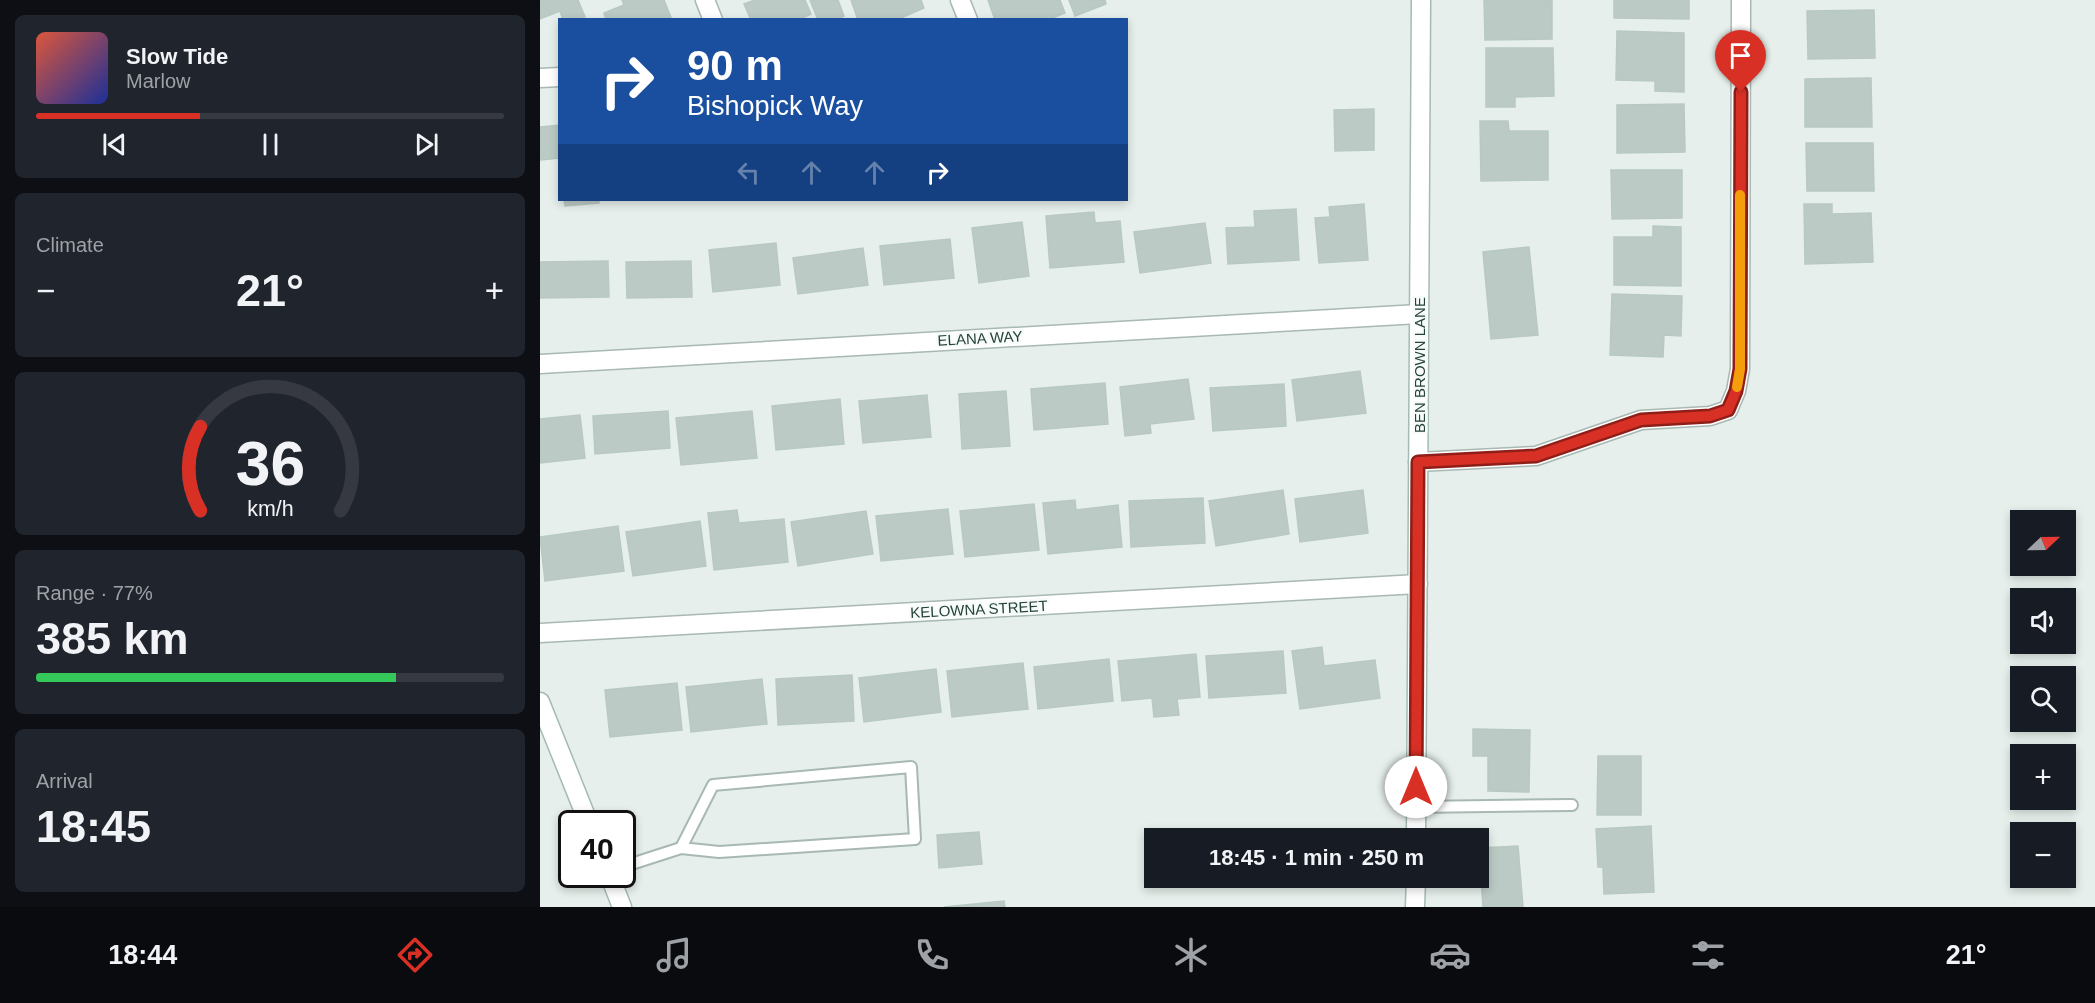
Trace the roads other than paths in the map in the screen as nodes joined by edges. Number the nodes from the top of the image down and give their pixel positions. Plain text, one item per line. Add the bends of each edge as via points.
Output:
1 (705, 0) edge
2 (960, 0) edge
3 (1421, 0) edge
4 (1741, 0) edge
5 (712, 18) edge
6 (967, 18) edge
7 (558, 77) edge
8 (540, 78) edge
9 (1419, 315) junction
10 (540, 364) edge
11 (1418, 462) junction
12 (1418, 584) junction
13 (540, 633) edge
14 (540, 702) edge
15 (1572, 805) dead end
16 (1416, 807) junction
17 (583, 810) edge
18 (1416, 828) edge
19 (681, 848) junction
20 (636, 862) edge
21 (615, 888) edge
22 (1416, 888) edge
23 (622, 907) edge
24 (1415, 907) edge

1 - 5 street
2 - 6 street
3 - 9 street, BEN BROWN LANE
4 - 11 street via 1740,369 1728,410 1710,416 1641,420 1536,456
7 - 8 street
9 - 10 street, ELANA WAY
9 - 11 street, BEN BROWN LANE
11 - 12 street, BEN BROWN LANE
12 - 13 street, KELOWNA STREET
12 - 16 street, BEN BROWN LANE
14 - 17 street
15 - 16 lane
16 - 18 street, BEN BROWN LANE
19 - 19 lane via 719,852 915,839 911,767 713,785
19 - 20 lane
21 - 23 street
22 - 24 street

